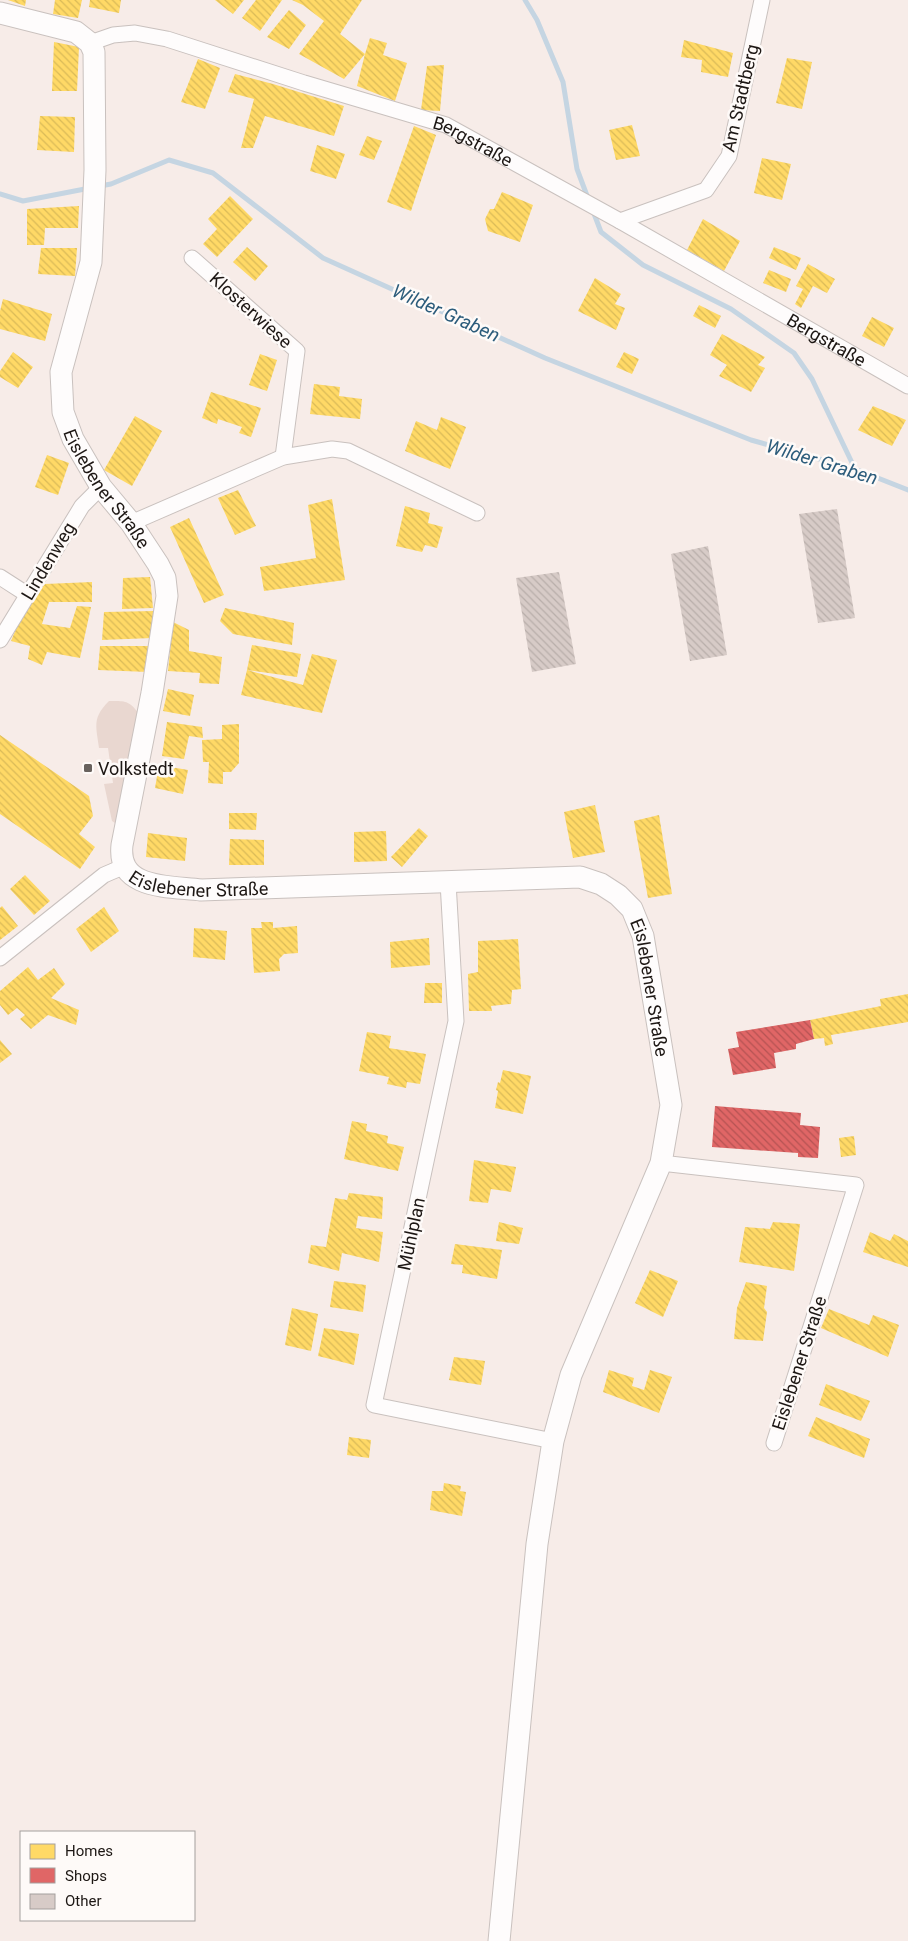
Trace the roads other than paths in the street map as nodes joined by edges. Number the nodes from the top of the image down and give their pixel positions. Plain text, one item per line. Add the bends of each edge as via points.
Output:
1 (762, 0) edge
2 (0, 13) edge
3 (90, 43) junction
4 (620, 221) junction
5 (192, 258) dead end
6 (908, 386) edge
7 (283, 457) junction
8 (101, 487) junction
9 (477, 513) dead end
10 (131, 523) junction
11 (0, 577) edge
12 (28, 594) junction
13 (0, 640) edge
14 (125, 866) junction
15 (448, 882) junction
16 (0, 958) edge
17 (661, 1162) junction
18 (553, 1441) junction
19 (774, 1443) dead end
20 (499, 1941) edge

1 - 4 street, Am Stadtberg via 729,156 706,190
2 - 3 main road via 76,32
3 - 4 street, Bergstraße via 113,35 135,33 167,39 446,125
3 - 8 main road, Eislebener Straße via 94,52 95,170 91,262 61,372 63,412 73,439
4 - 6 street, Bergstraße
5 - 7 street, Klosterwiese via 297,351
7 - 9 street via 332,449 348,451
7 - 10 street
8 - 10 main road, Eislebener Straße
8 - 12 street, Lindenweg via 82,506
10 - 14 main road, Eislebener Straße via 165,578 167,596 122,845
11 - 12 street
12 - 13 street, Lindenweg
14 - 15 main road, Eislebener Straße via 142,882 201,890
14 - 16 street via 104,875
15 - 17 main road, Eislebener Straße via 580,877 601,884 632,909 643,936 671,1105
15 - 18 street, Mühlplan via 456,1021 374,1405
17 - 18 main road, Eislebener Straße via 571,1375
17 - 19 street, Eislebener Straße via 856,1185
18 - 20 main road, Eislebener Straße via 537,1544

